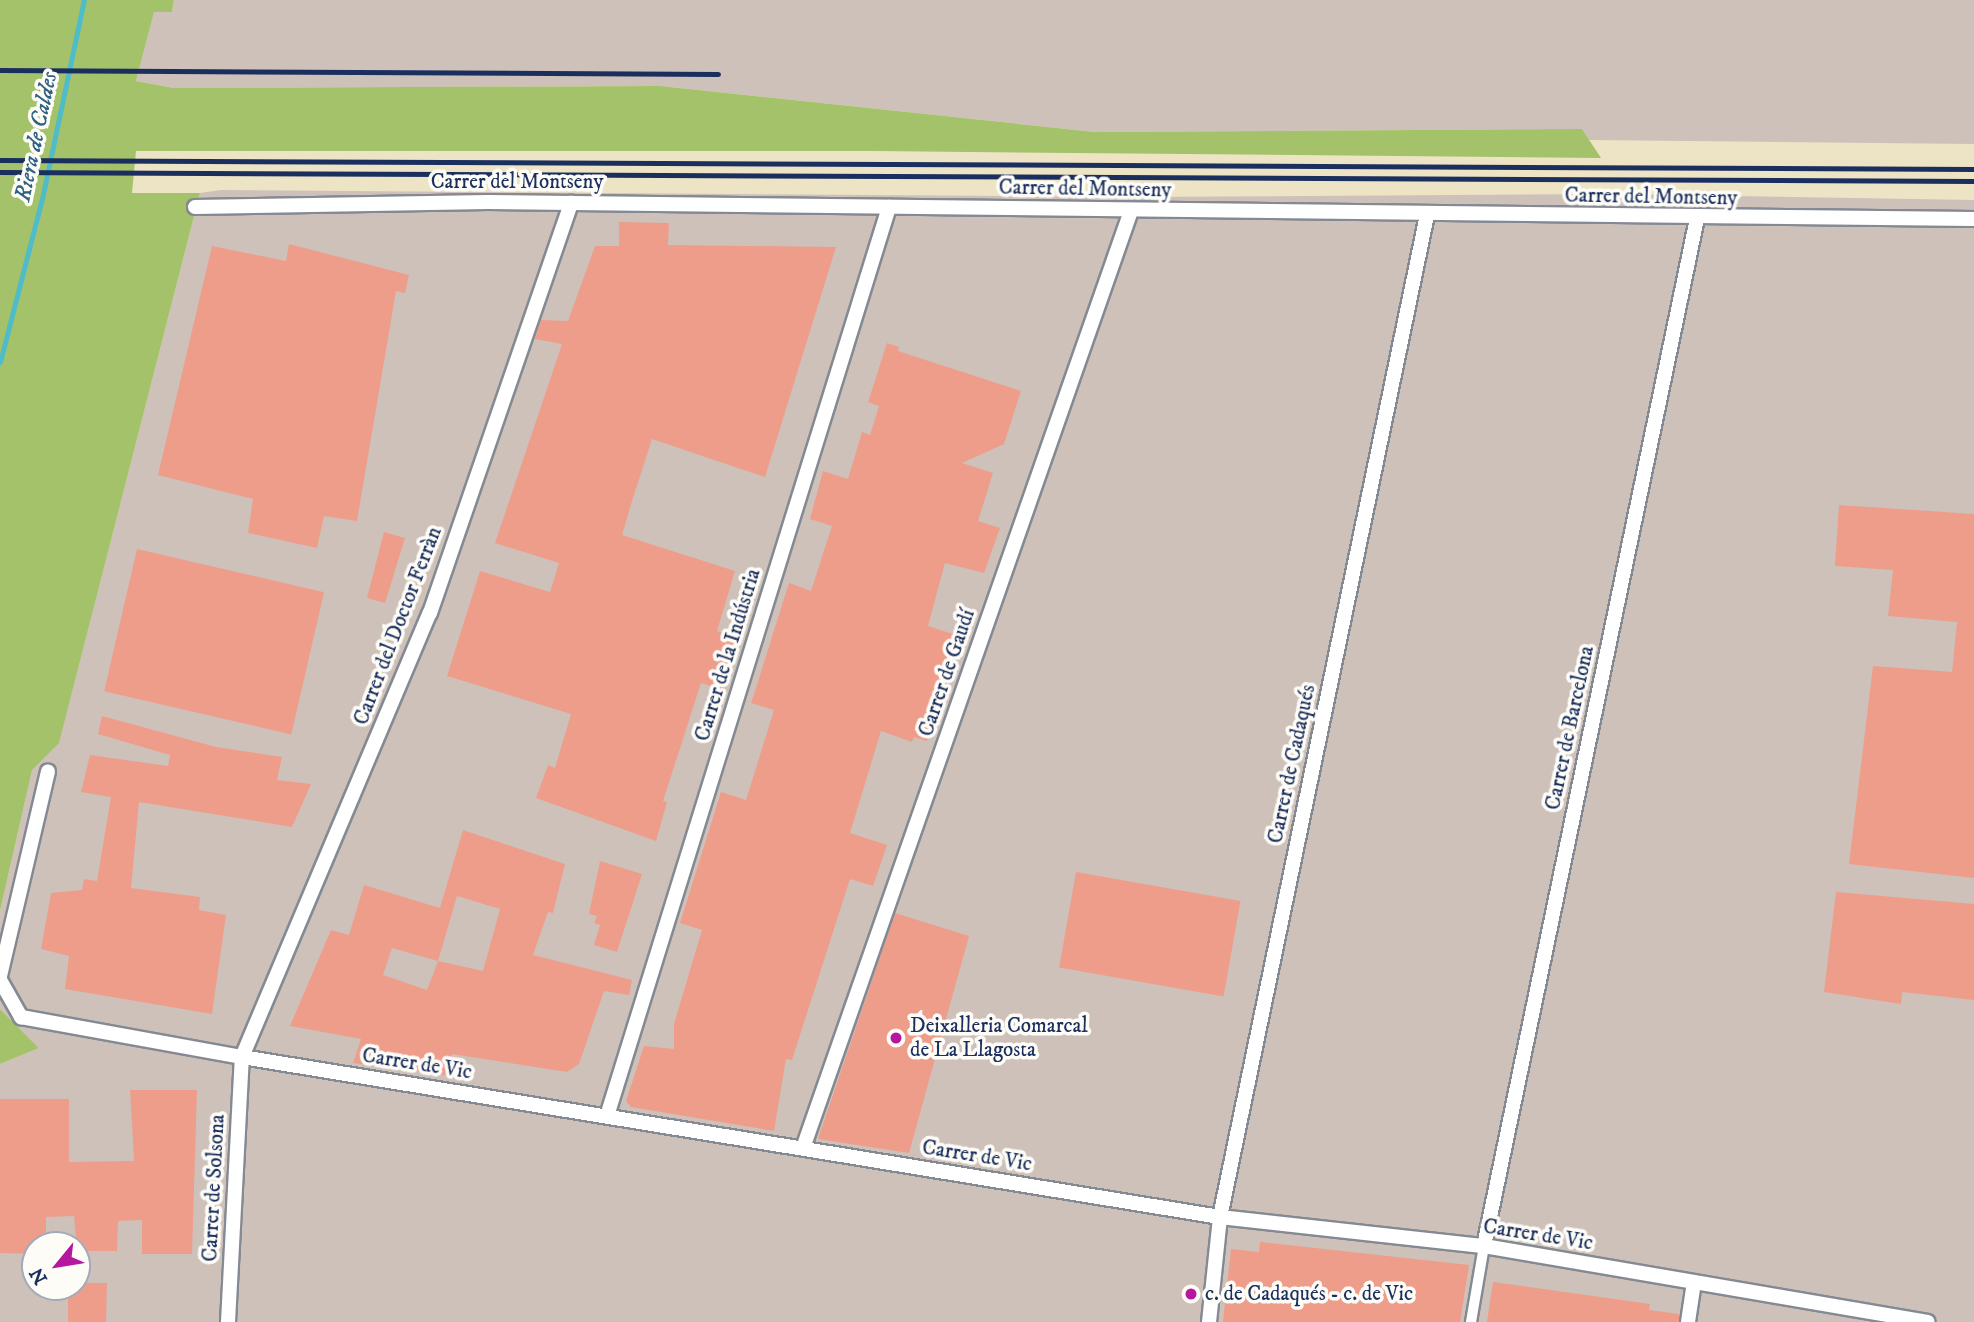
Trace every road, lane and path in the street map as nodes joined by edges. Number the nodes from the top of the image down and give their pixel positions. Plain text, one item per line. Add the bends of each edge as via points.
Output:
1 (571, 202) junction
2 (889, 206) junction
3 (195, 207) dead end
4 (1131, 211) junction
5 (1427, 215) junction
6 (1697, 218) junction
7 (1974, 219) edge
8 (48, 772) dead end
9 (0, 978) edge
10 (242, 1057) junction
11 (607, 1116) junction
12 (803, 1148) junction
13 (1220, 1217) junction
14 (1484, 1246) junction
15 (1693, 1282) junction
16 (228, 1322) edge
17 (1209, 1322) edge
18 (1471, 1322) edge
19 (1688, 1322) edge
20 (1928, 1322) edge

1 - 2 street, Carrer del Montseny
1 - 3 street, Carrer del Montseny
1 - 10 street, Carrer del Doctor Ferràn via 430,614
2 - 4 street, Carrer del Montseny
2 - 11 street, Carrer de la Indústria
4 - 5 street, Carrer del Montseny
4 - 12 street, Carrer de Gaudí
5 - 6 street, Carrer del Montseny
5 - 13 street, Carrer de Cadaqués
6 - 7 street, Carrer del Montseny
6 - 14 street, Carrer de Barcelona
8 - 9 street
9 - 10 street, Carrer de Vic via 21,1017
10 - 11 street, Carrer de Vic
10 - 16 street, Carrer de Solsona
11 - 12 street, Carrer de Vic
12 - 13 street, Carrer de Vic
13 - 14 street, Carrer de Vic
13 - 17 street, Carrer de Cadaqués
14 - 15 street, Carrer de Vic
14 - 18 street
15 - 19 street
15 - 20 street, Carrer de Vic

